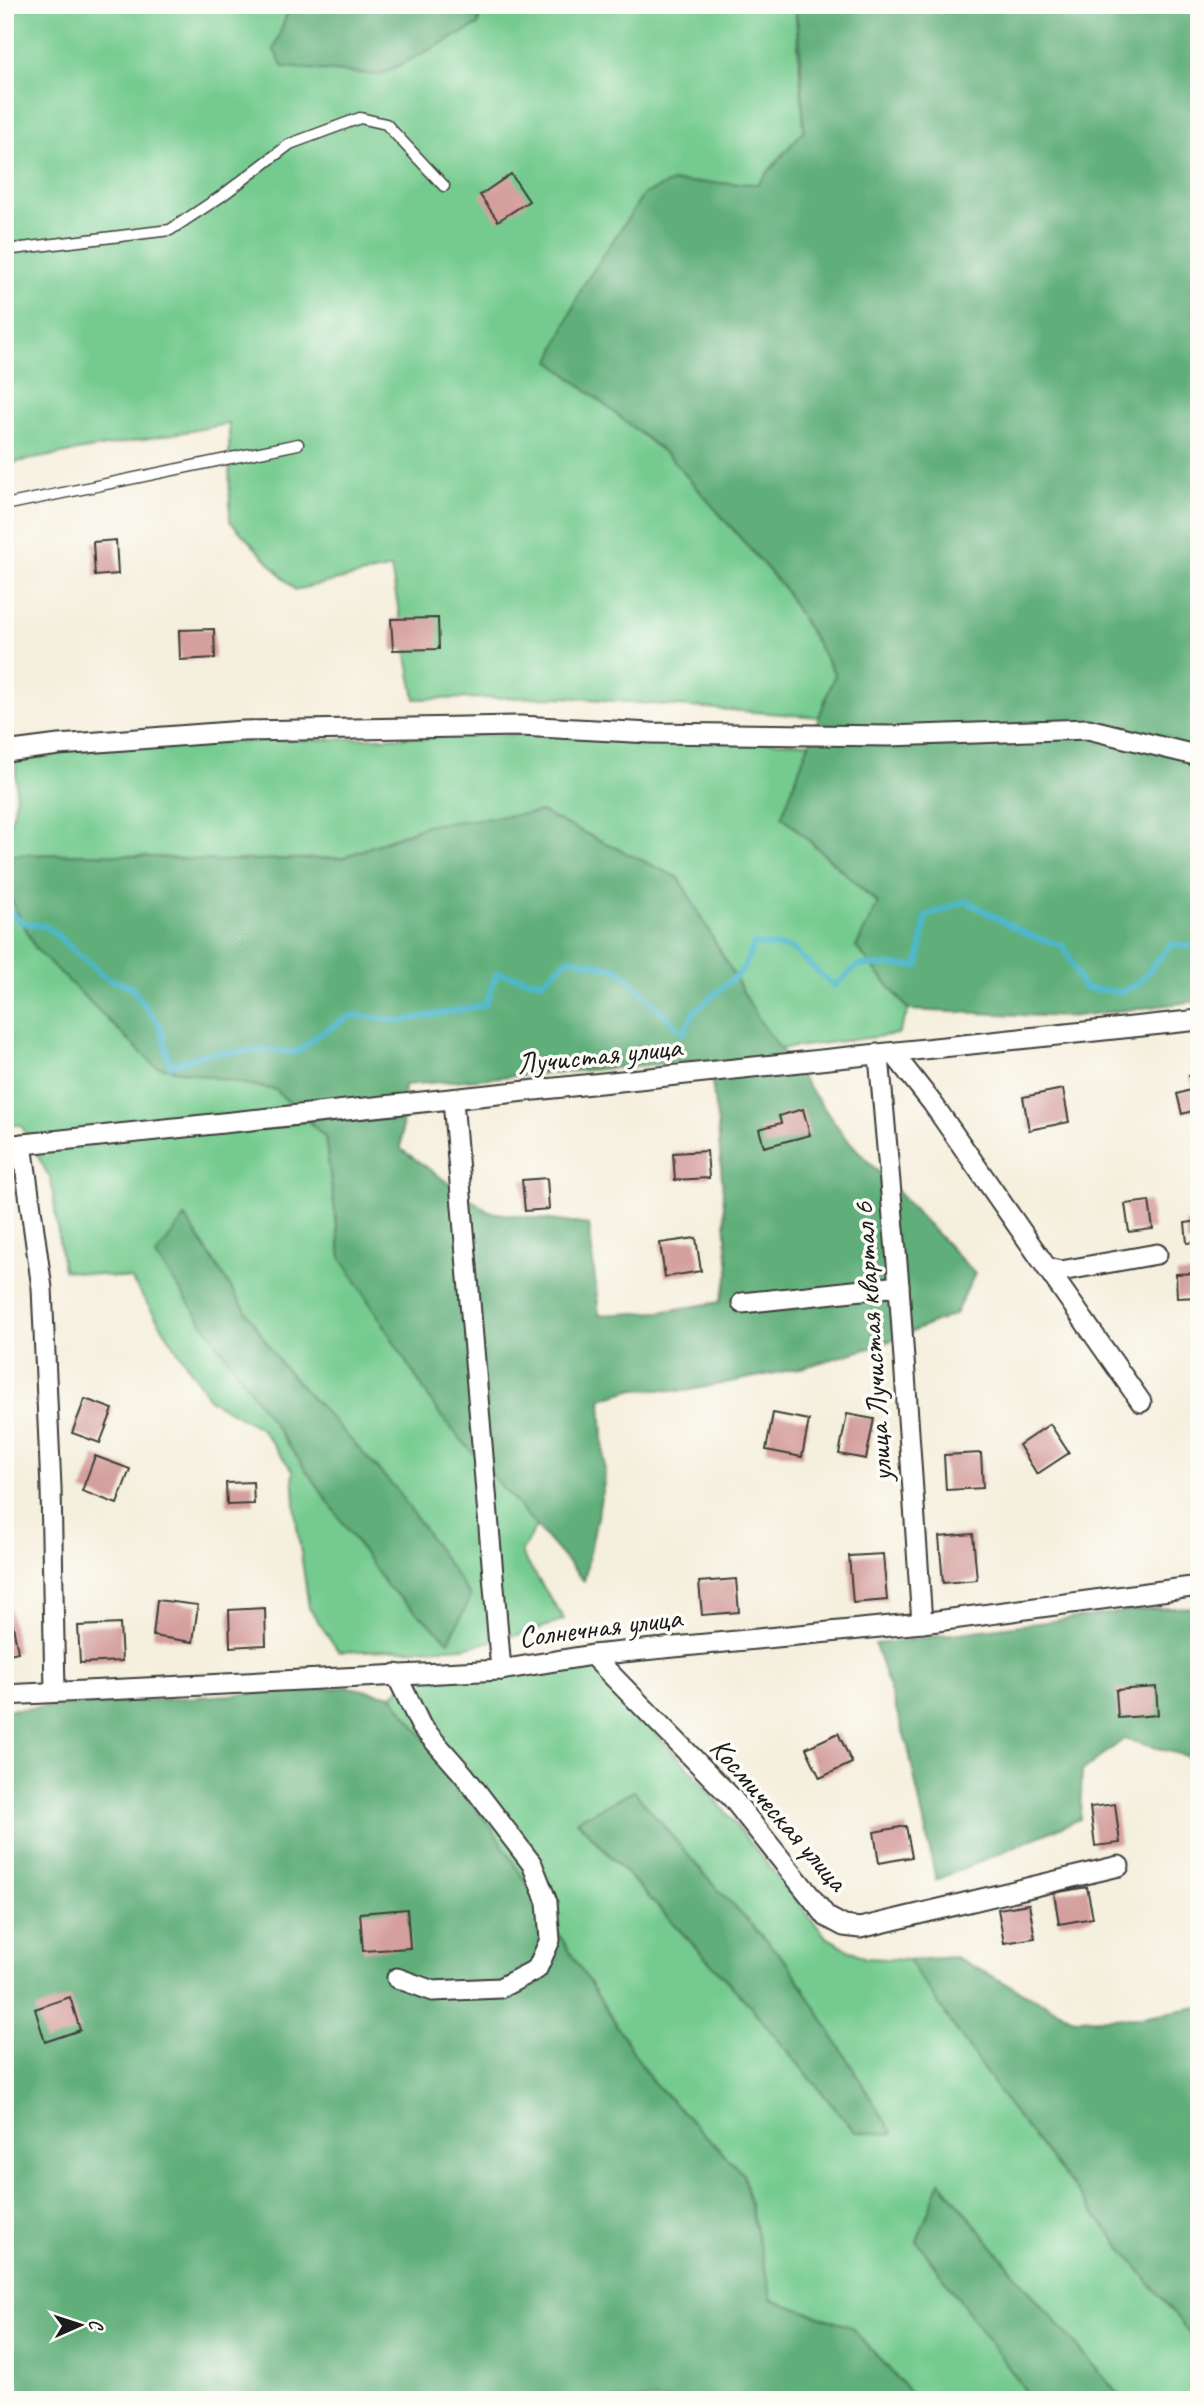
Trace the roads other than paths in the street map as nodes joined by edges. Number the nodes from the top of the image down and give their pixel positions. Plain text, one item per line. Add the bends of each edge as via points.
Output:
1 (444, 186) dead end
2 (5, 250) edge
3 (298, 444) dead end
4 (5, 505) edge
5 (5, 752) edge
6 (1199, 756) edge
7 (1199, 1020) edge
8 (886, 1054) junction
9 (453, 1100) junction
10 (13, 1145) edge
11 (1157, 1254) dead end
12 (1047, 1268) junction
13 (899, 1286) junction
14 (741, 1303) dead end
15 (1142, 1402) dead end
16 (1199, 1586) edge
17 (922, 1623) junction
18 (592, 1655) junction
19 (501, 1670) junction
20 (396, 1674) junction
21 (55, 1692) junction
22 (5, 1695) edge
23 (1119, 1866) dead end
24 (397, 1978) dead end

1 - 2 lane via 386,124 360,118 290,144 170,230
3 - 4 lane
5 - 6 street via 243,731 520,726 889,736 1088,729
7 - 8 street, Лучистая улица
8 - 9 street, Лучистая улица
8 - 12 street via 933,1104
8 - 13 street, улица Лучистая квартал 6
9 - 10 street, Лучистая улица
9 - 19 street
10 - 21 street via 42,1287
11 - 12 street via 1060,1271
12 - 15 street
13 - 14 street
13 - 17 street, улица Лучистая квартал 6
16 - 17 street, Солнечная улица
17 - 18 street, Солнечная улица
18 - 19 street, Солнечная улица
18 - 23 street, Космическая улица via 732,1798 827,1917 844,1926 860,1928
19 - 20 street, Солнечная улица
20 - 21 street, Солнечная улица
20 - 24 street via 421,1726 532,1864 547,1902 550,1940 537,1969 500,1988 433,1991
21 - 22 street, Солнечная улица

